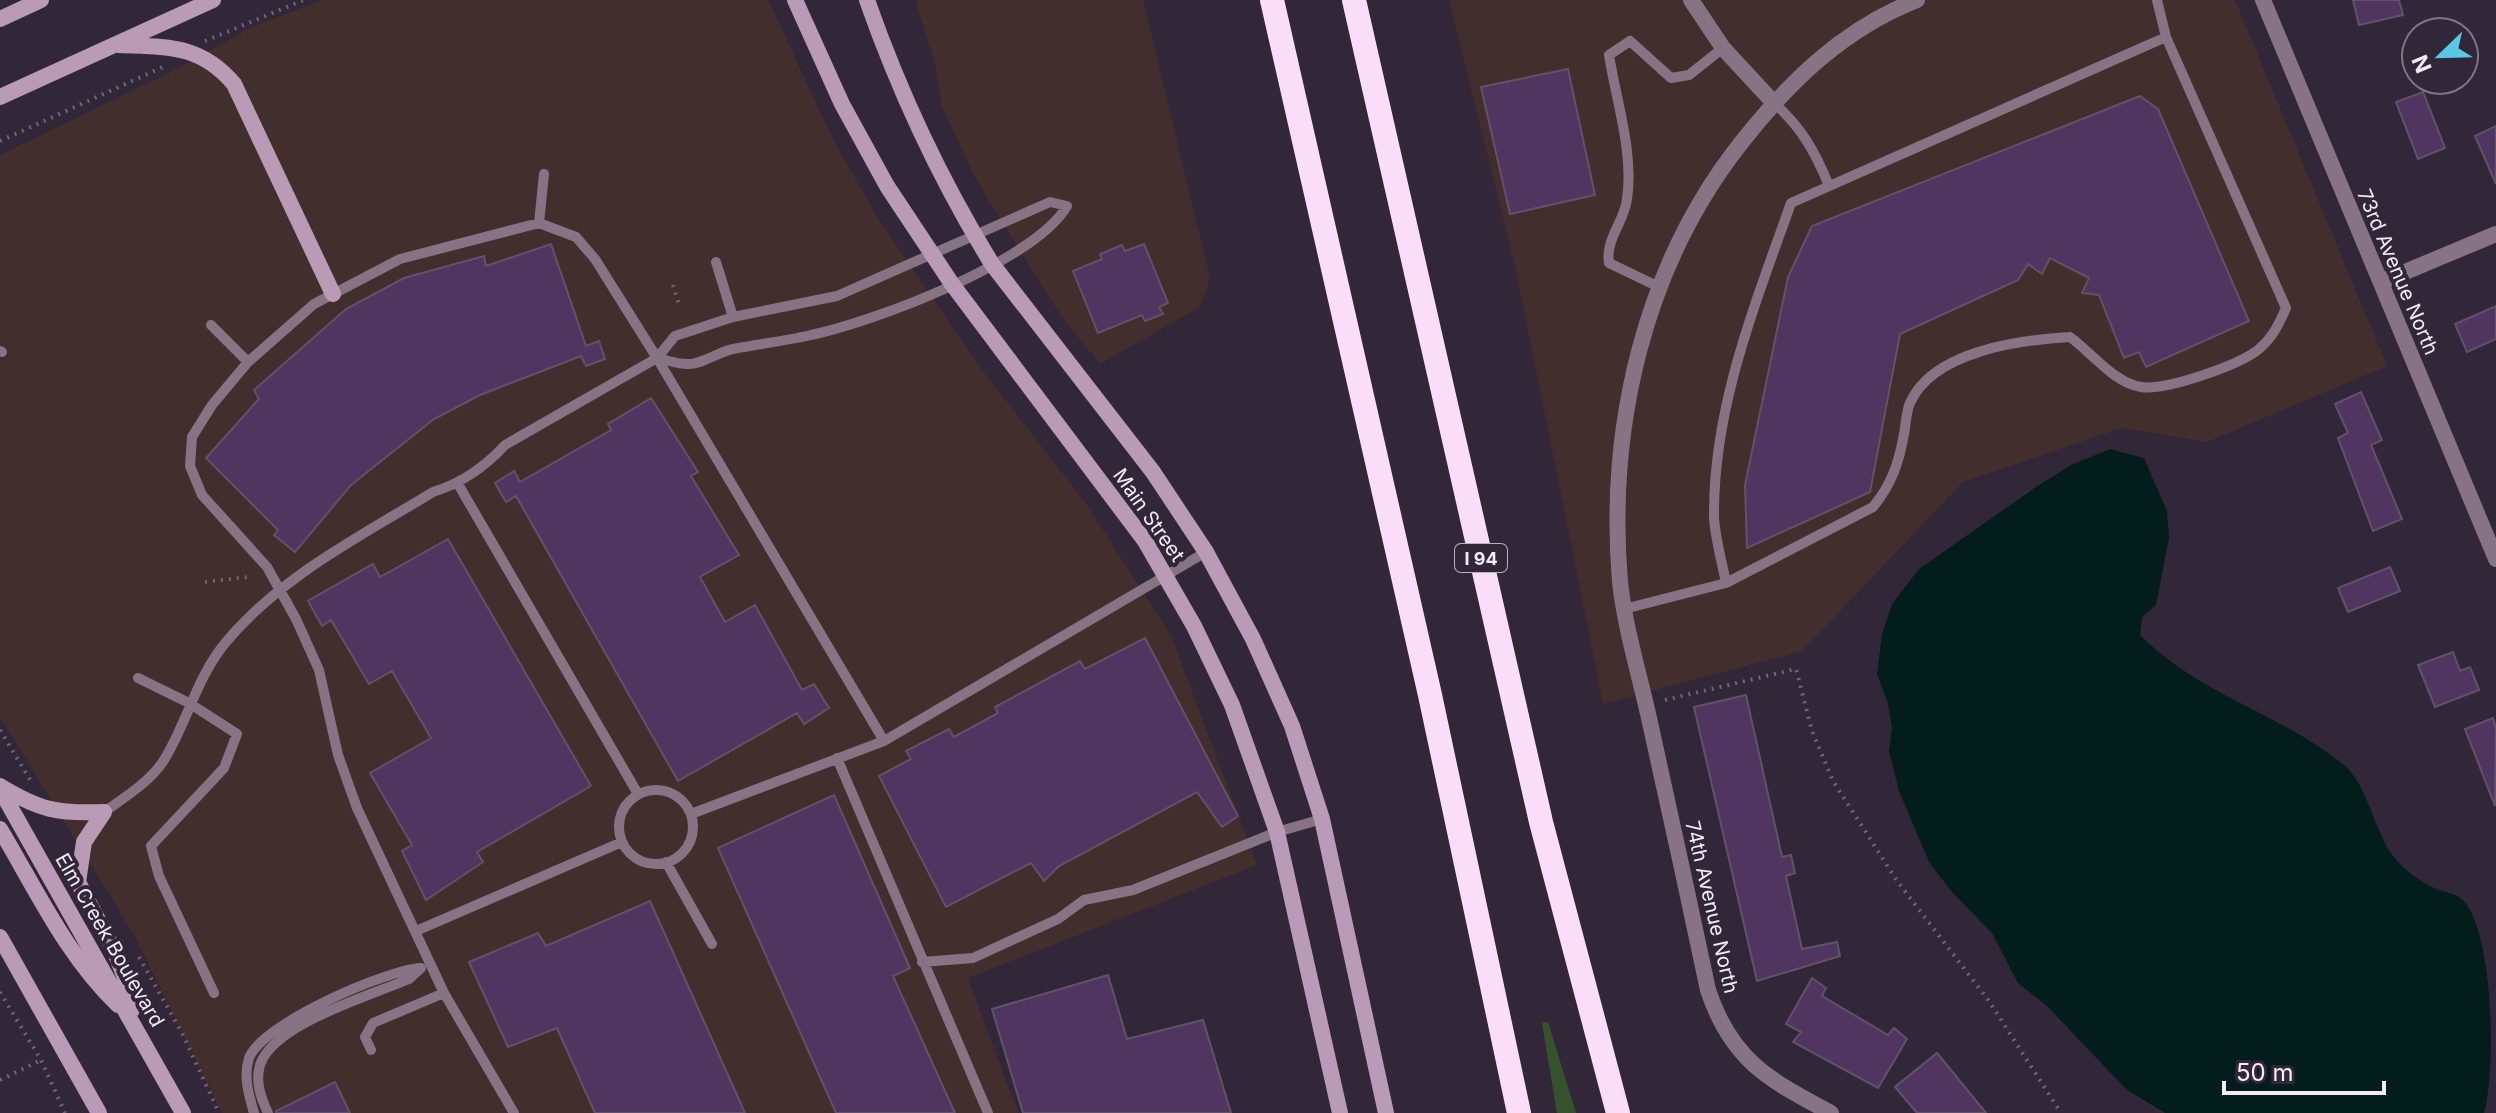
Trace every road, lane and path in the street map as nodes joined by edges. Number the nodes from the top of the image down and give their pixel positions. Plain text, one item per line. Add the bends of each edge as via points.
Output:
1 (38, 0) edge
2 (213, 0) edge
3 (304, 0) edge
4 (795, 0) edge
5 (867, 0) edge
6 (1264, 0) edge
7 (1272, 0) edge
8 (1354, 0) edge
9 (1691, 0) edge
10 (1917, 0) edge
11 (2157, 0) edge
12 (2263, 0) edge
13 (0, 7) edge
14 (0, 19) edge
15 (2166, 37) junction
16 (118, 45) junction
17 (200, 45) dead end
18 (1723, 48) junction
19 (178, 60) dead end
20 (0, 97) edge
21 (1773, 102) junction
22 (0, 141) edge
23 (1305, 157) junction
24 (544, 174) dead end
25 (1829, 186) junction
26 (539, 223) junction
27 (2496, 234) edge
28 (975, 237) junction
29 (932, 256) junction
30 (716, 262) dead end
31 (992, 264) junction
32 (2381, 282) junction
33 (952, 284) junction
34 (673, 285) dead end
35 (1659, 287) junction
36 (333, 294) junction
37 (679, 305) dead end
38 (733, 317) junction
39 (211, 325) dead end
40 (657, 358) junction
41 (248, 362) junction
42 (458, 484) junction
43 (1206, 552) junction
44 (2496, 559) edge
45 (1167, 574) junction
46 (248, 577) dead end
47 (205, 582) dead end
48 (1726, 583) junction
49 (280, 589) junction
50 (1624, 609) junction
51 (138, 678) dead end
52 (1665, 700) dead end
53 (189, 703) junction
54 (884, 741) junction
55 (837, 758) junction
56 (0, 788) edge
57 (638, 794) junction
58 (104, 812) junction
59 (691, 814) junction
60 (1322, 819) junction
61 (0, 829) edge
62 (1277, 832) junction
63 (622, 842) junction
64 (666, 862) junction
65 (416, 931) junction
66 (0, 937) edge
67 (712, 944) dead end
68 (922, 962) junction
69 (426, 966) junction
70 (0, 992) edge
71 (214, 993) dead end
72 (444, 993) junction
73 (133, 1020) junction
74 (371, 1050) dead end
75 (41, 1060) junction
76 (0, 1080) edge
77 (65, 1113) edge
78 (99, 1113) edge
79 (183, 1113) edge
80 (254, 1113) edge
81 (268, 1113) edge
82 (514, 1113) edge
83 (988, 1113) edge
84 (1340, 1113) edge
85 (1386, 1113) edge
86 (1519, 1113) edge
87 (1618, 1113) edge
88 (1831, 1113) edge
89 (2061, 1113) edge

1 - 13 street
1 - 14 street
2 - 16 street
3 - 17 path
4 - 29 street, Main Street via 842,104
5 - 28 street, Main Street via 906,101
6 - 23 highway
7 - 23 highway
8 - 87 highway, I 94 via 1541,822
9 - 18 street
10 - 21 street, 74th Avenue North via 1849,36
11 - 15 lane
12 - 32 street, 73rd Avenue North
15 - 25 lane
15 - 48 lane via 2286,308 2277,330 2257,351 2202,377 2142,388 2117,377 2070,337 2021,340 1962,359 1926,380 1909,404 1899,463 1873,507
16 - 20 street
16 - 36 street via 180,49 219,67 234,84
18 - 21 street
18 - 35 lane via 1689,75 1671,78 1630,41 1609,55 1627,189 1619,226 1607,247 1609,263
19 - 22 path
21 - 25 lane via 1814,148
21 - 35 street, 74th Avenue North via 1726,162
23 - 86 highway via 1430,695
24 - 26 lane
25 - 48 lane via 1791,203 1738,352 1717,450 1714,520
26 - 36 lane via 421,252
26 - 40 lane via 576,237
27 - 32 street
28 - 29 lane
28 - 31 street, Main Street
28 - 31 lane via 1033,206 1067,206 1056,224
29 - 33 street, Main Street
29 - 38 lane via 837,296
30 - 38 lane
31 - 33 lane
31 - 43 street, Main Street via 1153,472
32 - 44 street, 73rd Avenue North
33 - 40 lane via 862,321 811,335 727,350 688,365
33 - 45 street, Main Street
34 - 37 path
35 - 50 street, 74th Avenue North via 1635,363 1622,435 1616,512
36 - 41 lane via 314,304
38 - 40 lane via 675,336
39 - 41 lane
40 - 42 lane via 505,445
40 - 54 lane
41 - 49 lane via 192,437 190,466 202,495 267,567
42 - 49 lane via 433,492
42 - 57 lane
43 - 45 lane
43 - 60 street, Main Street via 1292,726
45 - 54 lane
45 - 62 street, Main Street via 1232,705
46 - 47 path
48 - 50 lane
49 - 53 lane via 225,644
49 - 65 lane via 319,670 338,755 357,808
50 - 88 street, 74th Avenue North via 1718,1020 1757,1070
51 - 53 lane
52 - 89 path via 1796,669 1812,731 1833,781 1897,881 1989,1001
53 - 58 lane via 164,760
53 - 71 lane via 237,734 224,768 151,846 159,876
54 - 55 lane
55 - 59 lane
55 - 68 lane
56 - 58 street via 52,812
56 - 73 street, Elm Creek Boulevard
57 - 59 lane via 675,794
57 - 63 lane via 619,820
58 - 73 street via 84,842 78,882 115,952
59 - 64 lane via 689,844
60 - 62 lane
60 - 85 street, Main Street
61 - 73 street via 72,951 97,986
62 - 68 lane via 1133,890 1084,900 1020,938 973,958
62 - 84 street, Main Street
63 - 64 lane via 639,859
63 - 65 lane
64 - 67 lane
65 - 69 lane
66 - 78 street
68 - 83 lane
69 - 72 lane
69 - 80 lane via 405,969 316,1006 260,1042 249,1059 247,1086
69 - 81 lane via 409,979 310,1021 271,1049 260,1064 258,1084
70 - 75 path
72 - 74 lane via 373,1023 365,1037
72 - 82 lane
73 - 79 street, Elm Creek Boulevard
75 - 76 path
75 - 77 path

